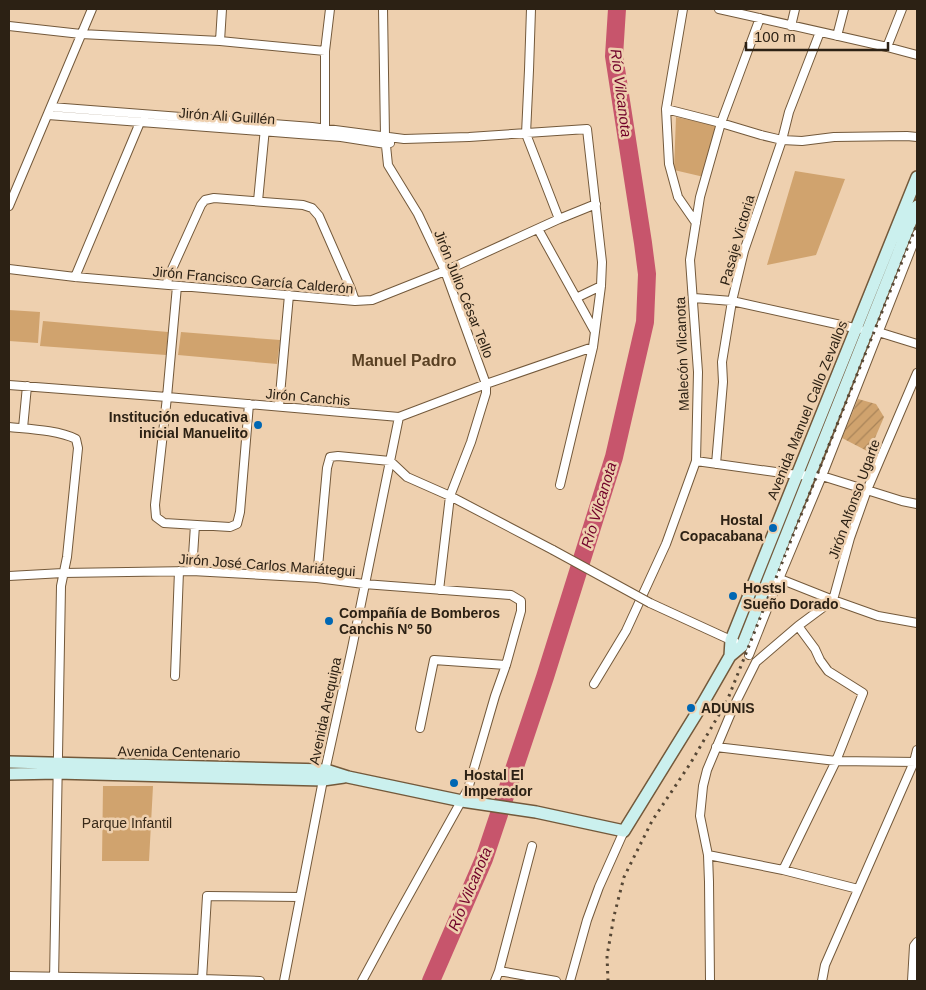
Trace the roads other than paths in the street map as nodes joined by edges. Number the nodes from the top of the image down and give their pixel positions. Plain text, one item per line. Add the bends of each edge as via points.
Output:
1 (92, 9) edge
2 (222, 9) edge
3 (330, 9) edge
4 (383, 9) edge
5 (531, 9) edge
6 (682, 9) edge
7 (719, 9) edge
8 (795, 9) edge
9 (844, 9) edge
10 (902, 9) edge
11 (760, 18) junction
12 (9, 26) edge
13 (791, 26) junction
14 (820, 32) junction
15 (81, 34) junction
16 (837, 36) junction
17 (220, 42) junction
18 (886, 47) junction
19 (324, 51) junction
20 (917, 55) edge
21 (666, 109) junction
22 (50, 111) junction
23 (144, 114) junction
24 (140, 122) junction
25 (721, 123) junction
26 (265, 127) junction
27 (325, 132) junction
28 (526, 134) junction
29 (917, 136) edge
30 (385, 140) junction
31 (782, 140) junction
32 (917, 177) edge
33 (258, 201) junction
34 (596, 204) junction
35 (9, 206) edge
36 (917, 206) edge
37 (559, 220) junction
38 (696, 223) junction
39 (538, 229) junction
40 (917, 234) edge
41 (9, 269) edge
42 (444, 271) junction
43 (76, 277) junction
44 (167, 285) junction
45 (177, 286) junction
46 (601, 286) junction
47 (289, 295) junction
48 (576, 298) junction
49 (694, 298) junction
50 (355, 301) junction
51 (732, 301) junction
52 (868, 330) junction
53 (595, 331) junction
54 (917, 344) edge
55 (593, 347) junction
56 (917, 373) edge
57 (486, 384) junction
58 (9, 385) edge
59 (27, 386) junction
60 (167, 397) junction
61 (249, 404) junction
62 (279, 406) junction
63 (399, 417) junction
64 (9, 428) edge
65 (23, 428) junction
66 (390, 460) junction
67 (696, 461) junction
68 (716, 464) junction
69 (796, 475) junction
70 (810, 476) junction
71 (822, 476) junction
72 (560, 485) dead end
73 (867, 490) junction
74 (450, 496) junction
75 (917, 504) edge
76 (195, 525) junction
77 (760, 568) junction
78 (179, 571) junction
79 (192, 571) junction
80 (63, 573) junction
81 (9, 576) edge
82 (775, 577) junction
83 (317, 578) junction
84 (364, 584) junction
85 (439, 590) junction
86 (833, 600) junction
87 (917, 624) edge
88 (798, 626) junction
89 (731, 640) junction
90 (746, 650) junction
91 (730, 656) junction
92 (756, 662) junction
93 (506, 665) junction
94 (175, 676) dead end
95 (594, 684) dead end
96 (420, 728) dead end
97 (716, 747) junction
98 (917, 750) edge
99 (836, 761) junction
100 (9, 762) edge
101 (916, 762) edge
102 (58, 768) junction
103 (9, 774) edge
104 (324, 775) junction
105 (462, 801) junction
106 (624, 831) junction
107 (532, 846) dead end
108 (708, 856) junction
109 (782, 870) junction
110 (858, 889) junction
111 (300, 897) junction
112 (916, 944) edge
113 (499, 971) junction
114 (9, 976) edge
115 (54, 979) edge
116 (202, 979) junction
117 (260, 981) edge
118 (284, 981) edge
119 (362, 981) edge
120 (495, 981) edge
121 (556, 981) edge
122 (570, 981) edge
123 (710, 981) edge
124 (822, 981) edge
125 (912, 981) edge

1 - 15 street
2 - 17 street
3 - 19 street
4 - 30 street, Jirón Julio César Tello
5 - 28 street
6 - 21 street
7 - 11 street
8 - 13 street
9 - 16 street
10 - 18 street
11 - 13 street
11 - 25 street, Malecón Vilcanota
12 - 15 street
13 - 14 street
14 - 16 street
14 - 31 street, Pasaje Victoria via 789,112
15 - 17 street
15 - 22 street
16 - 18 street
17 - 19 street
18 - 20 street
19 - 27 street
21 - 25 street
21 - 38 street via 669,164 675,189
22 - 23 street, Jirón Ali Guillén
22 - 24 street, Jirón Ali Guillén
22 - 35 street
23 - 24 street
23 - 26 street, Jirón Ali Guillén
24 - 26 street, Jirón Ali Guillén
24 - 43 street
25 - 31 street
25 - 38 street, Malecón Vilcanota
26 - 27 street, Jirón Ali Guillén
26 - 33 street
27 - 30 street, Jirón Ali Guillén
28 - 30 street, Jirón Ali Guillén
28 - 34 street, Jirón Ali Guillén via 587,129
28 - 37 street
29 - 31 street
30 - 42 street, Jirón Julio César Tello via 388,165 418,214
31 - 51 street, Pasaje Victoria via 744,251
32 - 52 street, Avenida Manuel Callo Zevallos
33 - 44 street via 205,200
33 - 50 street via 312,208 319,216
34 - 37 street, Jirón Francisco García Calderón
34 - 46 street
36 - 52 street, Avenida Manuel Callo Zevallos
37 - 39 street, Jirón Francisco García Calderón
38 - 49 street, Malecón Vilcanota via 690,260
39 - 42 street, Jirón Francisco García Calderón
39 - 48 street
40 - 52 street, Avenida Manuel Callo Zevallos
41 - 43 street, Jirón Francisco García Calderón
42 - 50 street, Jirón Francisco García Calderón via 372,300
42 - 57 street, Jirón Julio César Tello
43 - 44 street, Jirón Francisco García Calderón
44 - 45 street, Jirón Francisco García Calderón
45 - 47 street, Jirón Francisco García Calderón
45 - 60 street
46 - 48 street
46 - 53 street
47 - 50 street, Jirón Francisco García Calderón
47 - 62 street
48 - 53 street
49 - 51 street
49 - 67 street, Malecón Vilcanota via 698,372
51 - 52 street
51 - 68 street, Pasaje Victoria via 722,362
52 - 54 street
52 - 69 street, Avenida Manuel Callo Zevallos
52 - 70 street, Avenida Manuel Callo Zevallos
52 - 71 street, Avenida Manuel Callo Zevallos
53 - 55 street
55 - 57 street, Jirón Canchis
55 - 72 street
56 - 73 street, Jirón Alfonso Ugarte
57 - 63 street, Jirón Canchis
57 - 74 street via 472,442
58 - 59 street, Jirón Canchis
59 - 60 street, Jirón Canchis
59 - 65 street
60 - 61 street, Jirón Canchis
60 - 76 street via 154,506 156,517 164,522
61 - 62 street, Jirón Canchis
61 - 76 street via 237,524 230,527
62 - 63 street, Jirón Canchis
63 - 66 street, Avenida Arequipa
64 - 65 street
65 - 80 street via 67,434 76,439 78,448
66 - 74 street via 408,477
66 - 83 street via 330,457
66 - 84 street, Avenida Arequipa
67 - 68 street
67 - 95 street, Malecón Vilcanota via 666,544 626,631
68 - 69 street
69 - 70 street
69 - 77 street, Avenida Manuel Callo Zevallos
70 - 71 street
70 - 82 street, Avenida Manuel Callo Zevallos
71 - 73 street
71 - 82 street, Avenida Manuel Callo Zevallos
73 - 75 street
73 - 86 street, Jirón Alfonso Ugarte
74 - 85 street
74 - 89 street, bridge via 650,603
76 - 79 street
77 - 82 street
77 - 89 street, Avenida Manuel Callo Zevallos
78 - 79 street, Jirón José Carlos Mariátegui
78 - 80 street, Jirón José Carlos Mariátegui
78 - 94 street
79 - 83 street, Jirón José Carlos Mariátegui
80 - 81 street, Jirón José Carlos Mariátegui
80 - 102 street
82 - 86 street
82 - 90 street, Avenida Manuel Callo Zevallos
83 - 84 street, Jirón José Carlos Mariátegui
84 - 85 street, Jirón José Carlos Mariátegui
84 - 104 street, Avenida Arequipa
85 - 93 street, Jirón José Carlos Mariátegui via 512,596 521,601
86 - 87 street via 878,616
86 - 88 street
88 - 92 street
88 - 99 street via 828,671 863,693
89 - 90 street
89 - 91 street, Avenida Manuel Callo Zevallos
90 - 91 street, Avenida Manuel Callo Zevallos
90 - 92 street
91 - 106 street, Avenida Manuel Callo Zevallos
92 - 97 street
93 - 96 street via 434,660
93 - 105 street
97 - 99 street
97 - 108 street via 703,786 700,816
98 - 101 street
99 - 101 street
99 - 109 street
100 - 102 street
101 - 110 street
102 - 103 street
102 - 104 street
102 - 115 street
104 - 105 street
104 - 111 street, Avenida Arequipa
105 - 106 street via 536,812
105 - 119 street
106 - 122 street via 587,920
107 - 113 street
108 - 109 street
108 - 123 street
109 - 110 street
110 - 124 street via 825,965
111 - 116 street via 207,896
111 - 118 street, Avenida Arequipa
112 - 125 street
113 - 120 street
113 - 121 street
114 - 115 street
115 - 116 street
116 - 117 street

